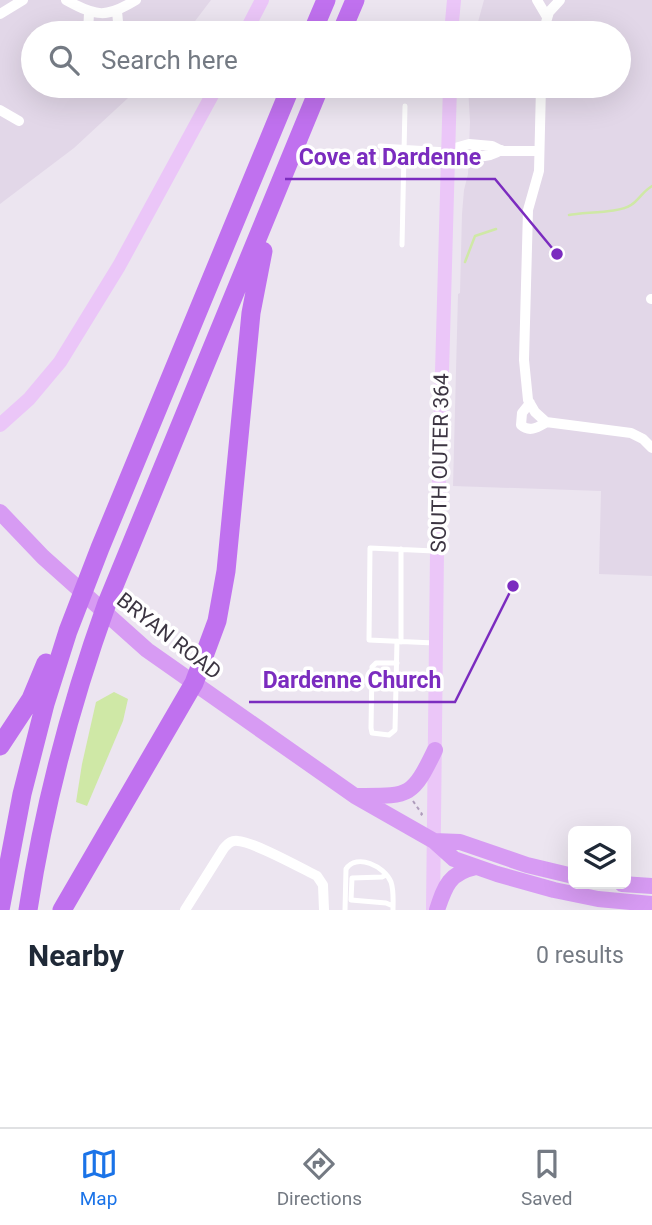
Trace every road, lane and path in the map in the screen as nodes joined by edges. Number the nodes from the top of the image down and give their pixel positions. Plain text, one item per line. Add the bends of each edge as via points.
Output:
1 (23, 0) edge
2 (66, 0) edge
3 (136, 0) edge
4 (262, 0) edge
5 (326, 0) edge
6 (355, 0) edge
7 (454, 0) edge
8 (537, 0) edge
9 (560, 0) edge
10 (117, 11) junction
11 (89, 13) junction
12 (0, 14) edge
13 (547, 17) junction
14 (89, 21) edge
15 (118, 21) edge
16 (251, 21) edge
17 (317, 21) edge
18 (346, 21) edge
19 (452, 21) edge
20 (546, 21) edge
21 (211, 98) edge
22 (286, 98) edge
23 (315, 98) edge
24 (450, 98) edge
25 (541, 98) edge
26 (405, 106) dead end
27 (0, 110) edge
28 (19, 121) dead end
29 (380, 146) dead end
30 (404, 147) junction
31 (448, 150) junction
32 (539, 151) junction
33 (283, 177) junction
34 (402, 245) dead end
35 (530, 403) junction
36 (547, 422) junction
37 (0, 425) edge
38 (652, 448) edge
39 (0, 512) edge
40 (100, 548) junction
41 (401, 549) junction
42 (437, 551) junction
43 (399, 642) junction
44 (436, 643) junction
45 (397, 663) junction
46 (194, 683) junction
47 (0, 746) edge
48 (435, 750) junction
49 (355, 796) junction
50 (411, 798) dead end
51 (420, 816) dead end
52 (434, 841) junction
53 (476, 867) junction
54 (386, 875) junction
55 (568, 875) edge
56 (631, 885) edge
57 (652, 887) edge
58 (652, 904) edge
59 (393, 908) edge
60 (0, 910) edge
61 (27, 910) edge
62 (62, 910) edge
63 (185, 910) edge
64 (324, 910) edge
65 (345, 910) edge
66 (435, 910) edge

1 - 12 street
2 - 11 street
3 - 10 street
4 - 16 street
5 - 17 highway
6 - 18 highway
7 - 19 street
8 - 13 street
9 - 13 street
10 - 11 street
10 - 15 street
11 - 14 street
13 - 20 street
21 - 37 street via 120,266 60,362
22 - 40 highway
23 - 33 highway
24 - 31 street, SOUTH OUTER 364
25 - 32 street
26 - 30 lane
27 - 28 street
29 - 30 lane
30 - 31 lane
30 - 34 lane
31 - 32 street via 470,144
31 - 42 street, SOUTH OUTER 364
32 - 35 street via 539,171 528,210 524,360
33 - 46 highway via 254,295 222,602
33 - 61 highway via 97,631 58,763
35 - 36 street
35 - 36 street via 522,413 521,425 532,429
36 - 38 street via 631,433
39 - 46 main road, BRYAN ROAD via 118,625
40 - 47 highway via 31,699
40 - 60 highway via 68,631 37,733
41 - 42 lane
41 - 43 lane
41 - 43 lane via 370,548 369,640
42 - 44 street, SOUTH OUTER 364
43 - 44 lane
43 - 45 lane
44 - 48 street, SOUTH OUTER 364
45 - 45 lane via 395,730 376,735 371,728 372,667
46 - 49 main road, BRYAN ROAD
46 - 62 highway
48 - 49 main road via 410,791
48 - 52 street, SOUTH OUTER 364
49 - 52 main road, BRYAN ROAD
50 - 51 path
52 - 53 main road, BRYAN ROAD via 454,859
52 - 55 main road via 460,842
52 - 66 street, SOUTH OUTER 364
53 - 58 main road, BRYAN ROAD via 554,890
53 - 66 main road via 451,879
54 - 59 lane via 392,885
54 - 59 lane via 352,878 351,900 381,902
54 - 65 lane via 367,862 350,864
56 - 57 main road
63 - 64 street via 223,848 238,841 317,876 323,885

